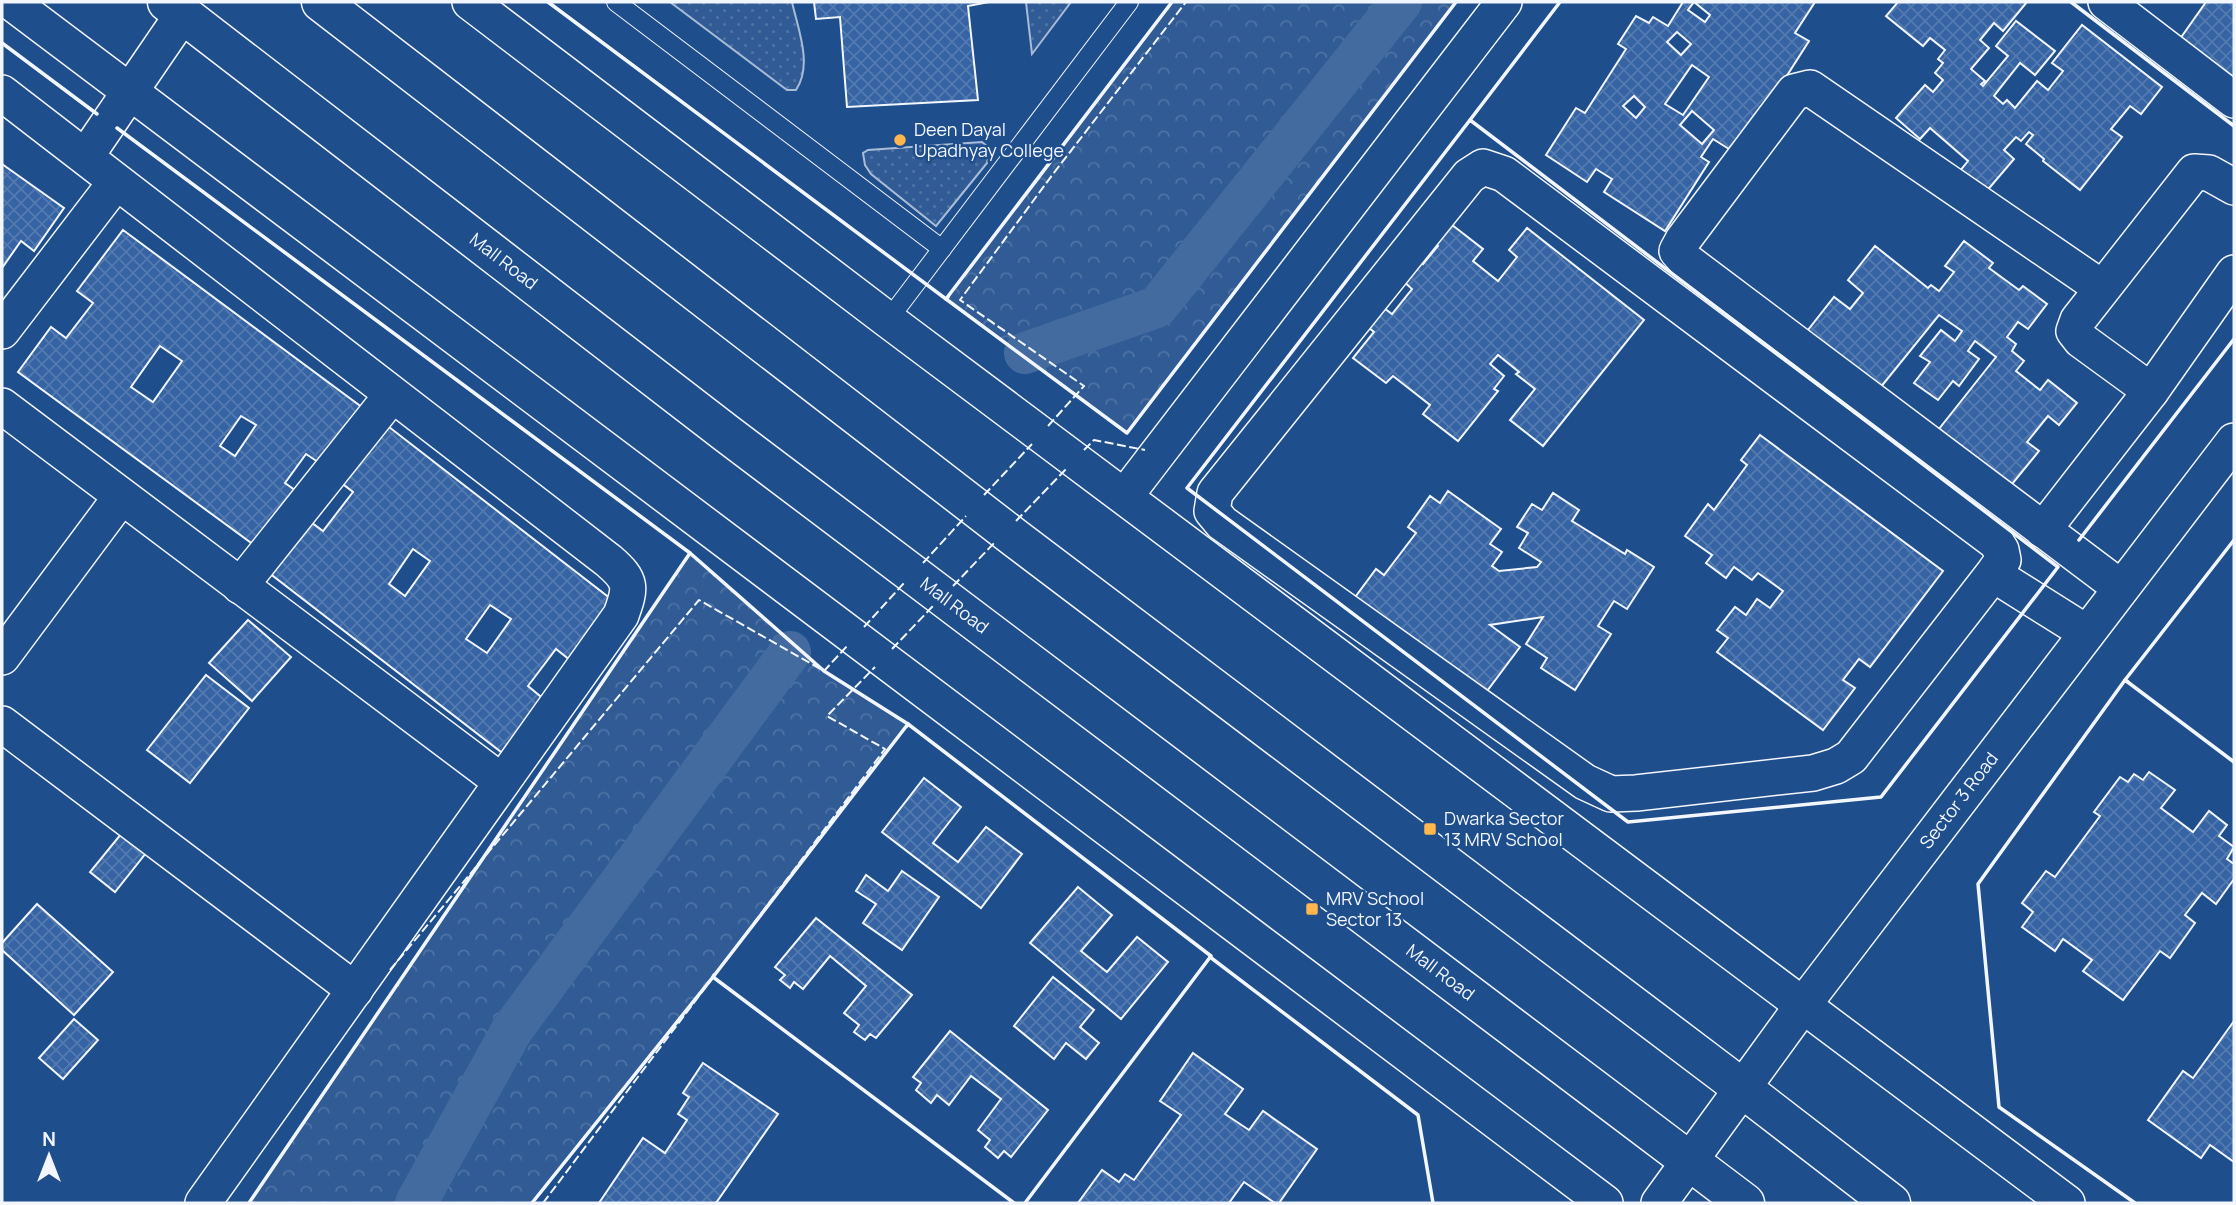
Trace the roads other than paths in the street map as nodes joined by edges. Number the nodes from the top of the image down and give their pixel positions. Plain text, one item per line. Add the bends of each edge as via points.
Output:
1 (11, 2) edge
2 (321, 2) edge
3 (470, 2) edge
4 (616, 2) edge
5 (1129, 2) edge
6 (1504, 2) edge
7 (2106, 2) edge
8 (175, 8) edge
9 (131, 90) junction
10 (2, 93) edge
11 (2234, 100) edge
12 (86, 156) junction
13 (116, 182) junction
14 (2234, 187) edge
15 (942, 249) junction
16 (2234, 273) edge
17 (2102, 288) junction
18 (888, 320) junction
19 (2, 331) edge
20 (2151, 391) junction
21 (392, 395) junction
22 (2, 406) edge
23 (2234, 441) edge
24 (1125, 496) junction
25 (121, 497) junction
26 (2043, 530) junction
27 (1993, 574) junction
28 (240, 586) junction
29 (2121, 588) junction
30 (2087, 633) junction
31 (2, 657) edge
32 (2, 724) edge
33 (502, 782) junction
34 (355, 990) junction
35 (1802, 1005) junction
36 (1742, 1088) junction
37 (1689, 1161) junction
38 (203, 1203) edge
39 (1605, 1203) edge
40 (1659, 1203) edge
41 (1745, 1203) edge
42 (1891, 1203) edge
43 (2067, 1203) edge

1 - 9 street
2 - 36 main road via 1015,538
3 - 18 street
4 - 15 lane
5 - 15 lane
6 - 24 street
7 - 11 street
8 - 9 street
8 - 37 main road, Mall Road via 737,442
9 - 12 street
9 - 39 street
10 - 12 street
12 - 13 street
13 - 19 street
13 - 21 street
14 - 17 street via 2209,173 2194,172
15 - 18 lane
16 - 20 street
17 - 20 street via 2074,331
17 - 26 street via 1810,88 1794,92 1677,251
18 - 24 street
20 - 26 street
21 - 28 street
21 - 33 street via 625,575 628,589 621,615
22 - 25 street
23 - 29 street, Sector 3 Road
24 - 35 street
25 - 28 street
25 - 31 street
26 - 29 street
27 - 27 street via 2003,560 1996,542 1504,174 1483,167 1469,176 1215,493 1212,511 1222,523 1562,766 1611,794 1813,773 1836,766 1851,757
27 - 30 street
28 - 33 street
29 - 30 street, Sector 3 Road
30 - 35 street, Sector 3 Road
32 - 34 street
33 - 34 street
34 - 38 street
35 - 36 street, Sector 3 Road
35 - 43 street
36 - 37 street, Sector 3 Road
36 - 42 main road
37 - 40 street, Sector 3 Road
37 - 41 main road, Mall Road

